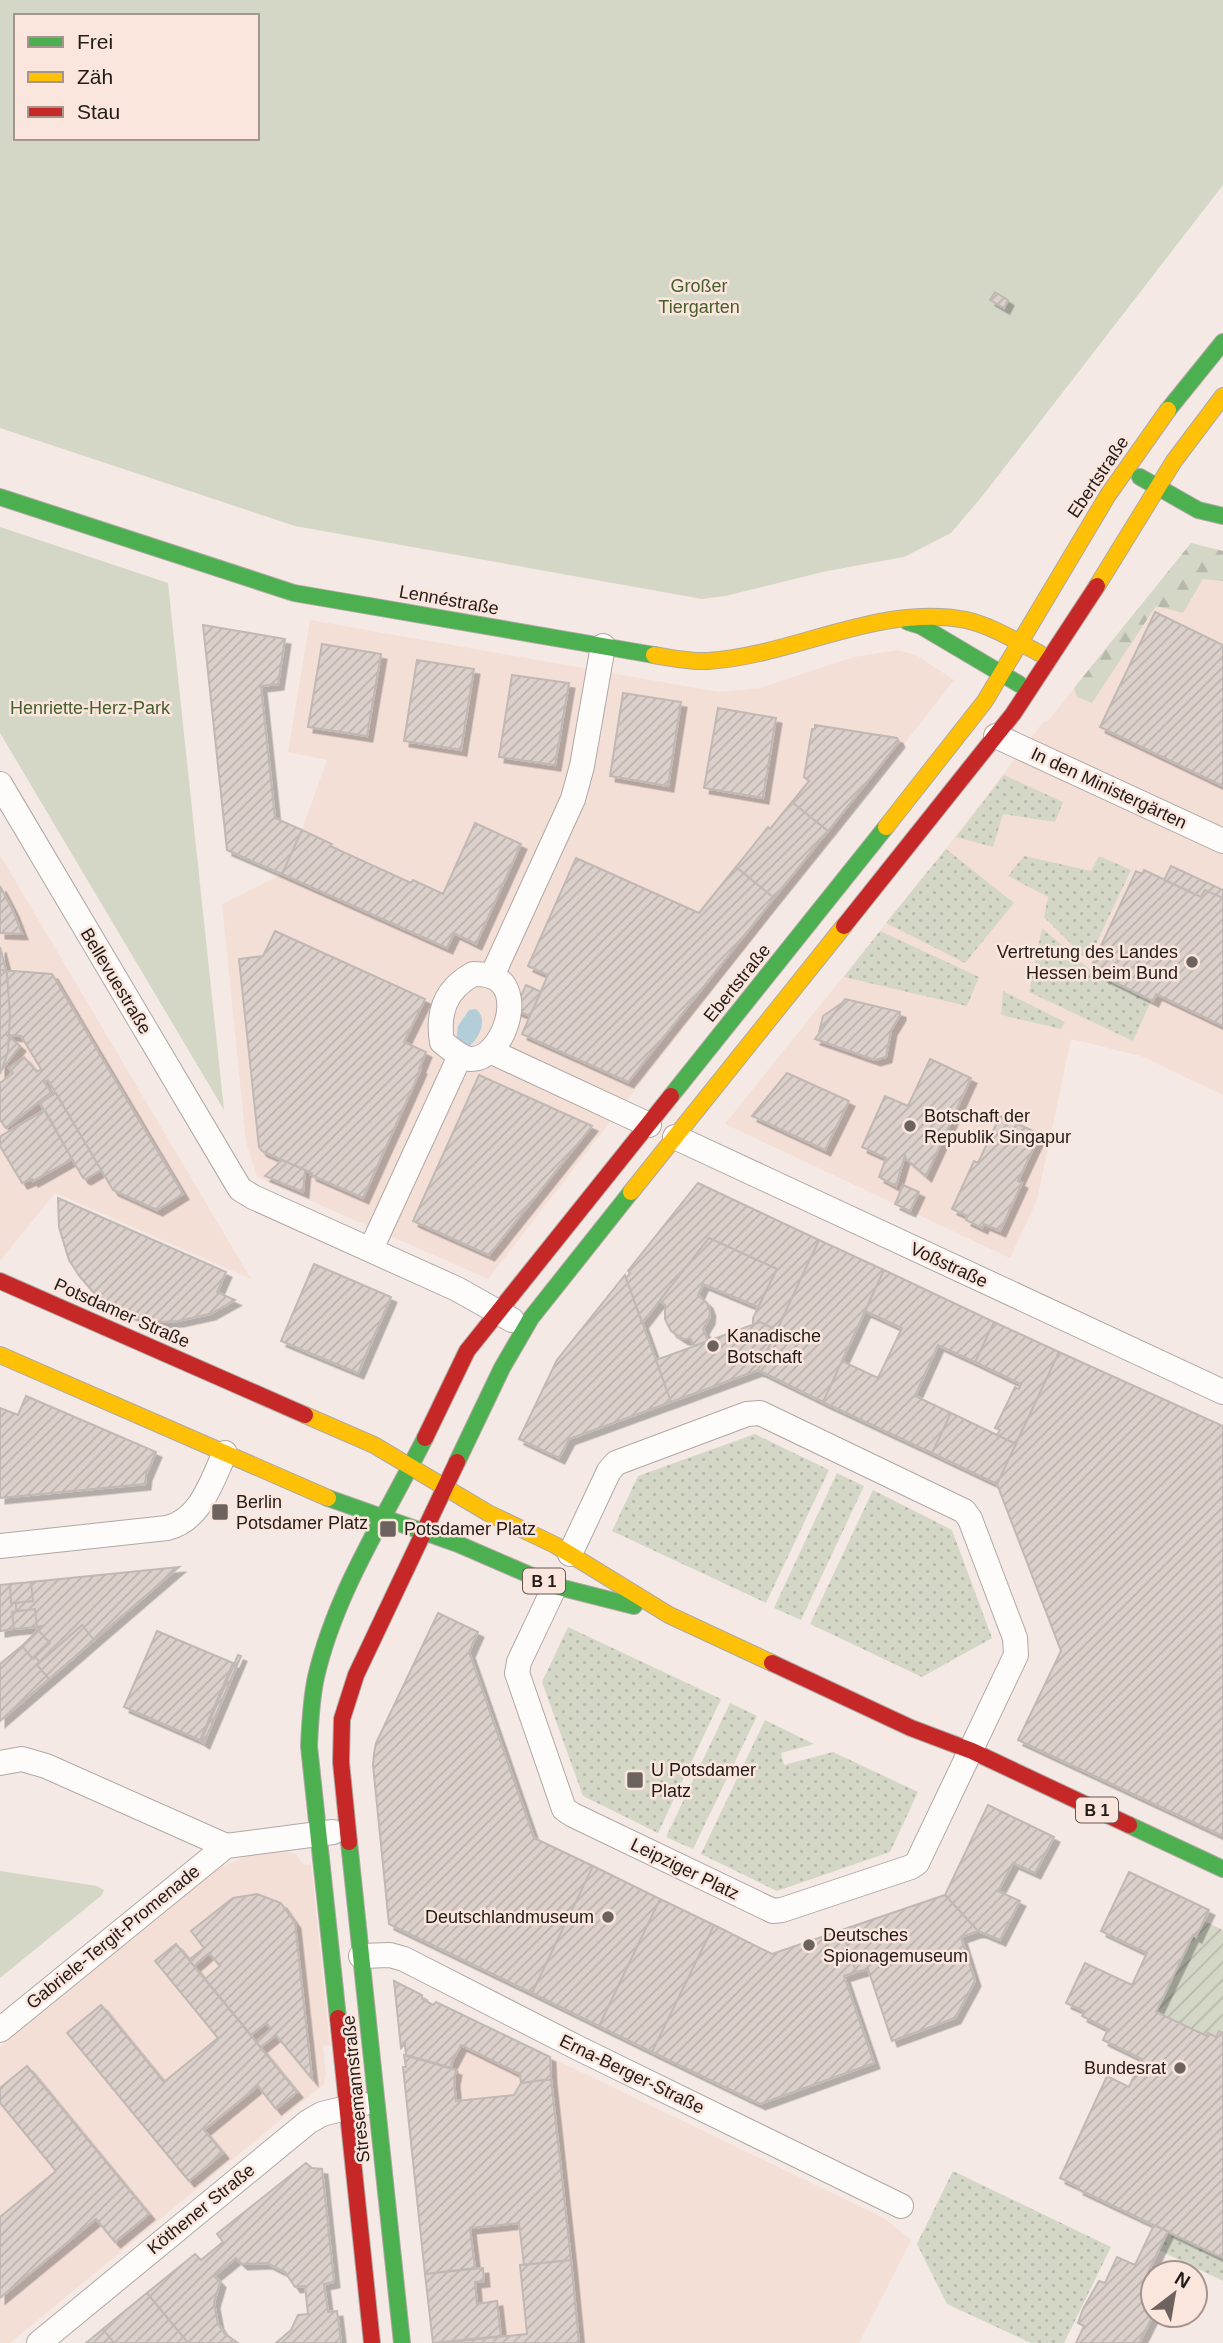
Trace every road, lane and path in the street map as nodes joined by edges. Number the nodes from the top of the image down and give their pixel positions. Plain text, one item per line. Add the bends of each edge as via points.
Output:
1 (1223, 342) edge
2 (1223, 396) edge
3 (1126, 468) junction
4 (1157, 488) junction
5 (0, 497) edge
6 (1223, 516) edge
7 (902, 621) junction
8 (1019, 643) junction
9 (603, 646) junction
10 (1051, 659) junction
11 (1001, 673) junction
12 (1029, 691) junction
13 (996, 736) junction
14 (0, 784) edge
15 (1223, 841) edge
16 (492, 976) junction
17 (490, 1051) junction
18 (460, 1056) junction
19 (649, 1125) junction
20 (675, 1137) junction
21 (371, 1249) junction
22 (0, 1281) edge
23 (498, 1312) junction
24 (525, 1328) junction
25 (0, 1355) edge
26 (1223, 1392) edge
27 (225, 1453) junction
28 (411, 1466) junction
29 (446, 1488) junction
30 (383, 1519) junction
31 (424, 1533) junction
32 (0, 1546) edge
33 (570, 1554) junction
34 (555, 1586) junction
35 (669, 1615) junction
36 (972, 1751) junction
37 (11, 1761) edge
38 (348, 1831) junction
39 (318, 1834) junction
40 (226, 1846) junction
41 (1223, 1869) edge
42 (361, 1956) junction
43 (0, 2030) edge
44 (377, 2102) junction
45 (346, 2106) junction
46 (901, 2206) dead end
47 (388, 2209) junction
48 (358, 2213) junction
49 (39, 2343) edge
50 (372, 2343) edge
51 (402, 2343) edge

1 - 3 main road, Ebertstraße
2 - 4 main road
3 - 4 main road
3 - 8 main road, Ebertstraße
4 - 6 main road via 1198,510
4 - 10 main road
5 - 9 main road, Lennéstraße via 278,589
7 - 8 main road, Lennéstraße via 936,617 967,621
7 - 9 main road, Lennéstraße via 706,662
7 - 11 main road via 921,626
8 - 10 main road
8 - 11 main road, Ebertstraße
9 - 16 street via 573,799
10 - 12 main road
11 - 12 main road
11 - 19 main road, Ebertstraße via 969,723
12 - 13 main road
13 - 15 street, In den Ministergärten
13 - 20 main road
14 - 21 street, Bellevuestraße via 240,1188
16 - 17 street via 507,988 510,1005 507,1025
16 - 18 street via 473,974 459,982 443,1007 442,1042
17 - 18 street via 481,1058
17 - 19 street
18 - 21 street
19 - 20 main road
19 - 23 main road, Ebertstraße
20 - 24 main road
20 - 26 street, Voßstraße
21 - 23 street
22 - 28 main road, Potsdamer Straße / B 1 via 374,1445
23 - 24 street
23 - 28 main road via 467,1351
24 - 29 main road
25 - 27 main road, B 1
27 - 30 main road, B 1
27 - 32 street via 200,1505 180,1524
28 - 29 main road, B 1
28 - 30 main road
29 - 31 main road
29 - 33 main road, B 1
30 - 31 main road, B 1
30 - 39 main road via 326,1637 315,1675 309,1746
31 - 34 main road, B 1
31 - 38 main road via 346,1704 340,1745
33 - 35 main road, B 1
33 - 36 street, Leipziger Platz via 616,1463 751,1413 765,1415 957,1506 970,1519 1017,1649
34 - 35 main road, B 1
34 - 36 street, Leipziger Platz via 517,1673 564,1809 766,1909 782,1910 917,1863
35 - 36 main road, B 1 via 911,1728
36 - 41 main road, B 1
37 - 40 street via 49,1767
38 - 39 street
38 - 42 main road, Stresemannstraße
39 - 40 street
39 - 45 main road, Stresemannstraße
40 - 43 street, Gabriele-Tergit-Promenade
42 - 44 main road, Stresemannstraße
42 - 46 street, Erna-Berger-Straße via 404,1959
44 - 45 street, Köthener Straße
44 - 47 main road, Stresemannstraße
45 - 48 main road, Stresemannstraße
45 - 49 street, Köthener Straße via 308,2122
47 - 48 main road
47 - 51 main road, Stresemannstraße
48 - 50 main road, Stresemannstraße

